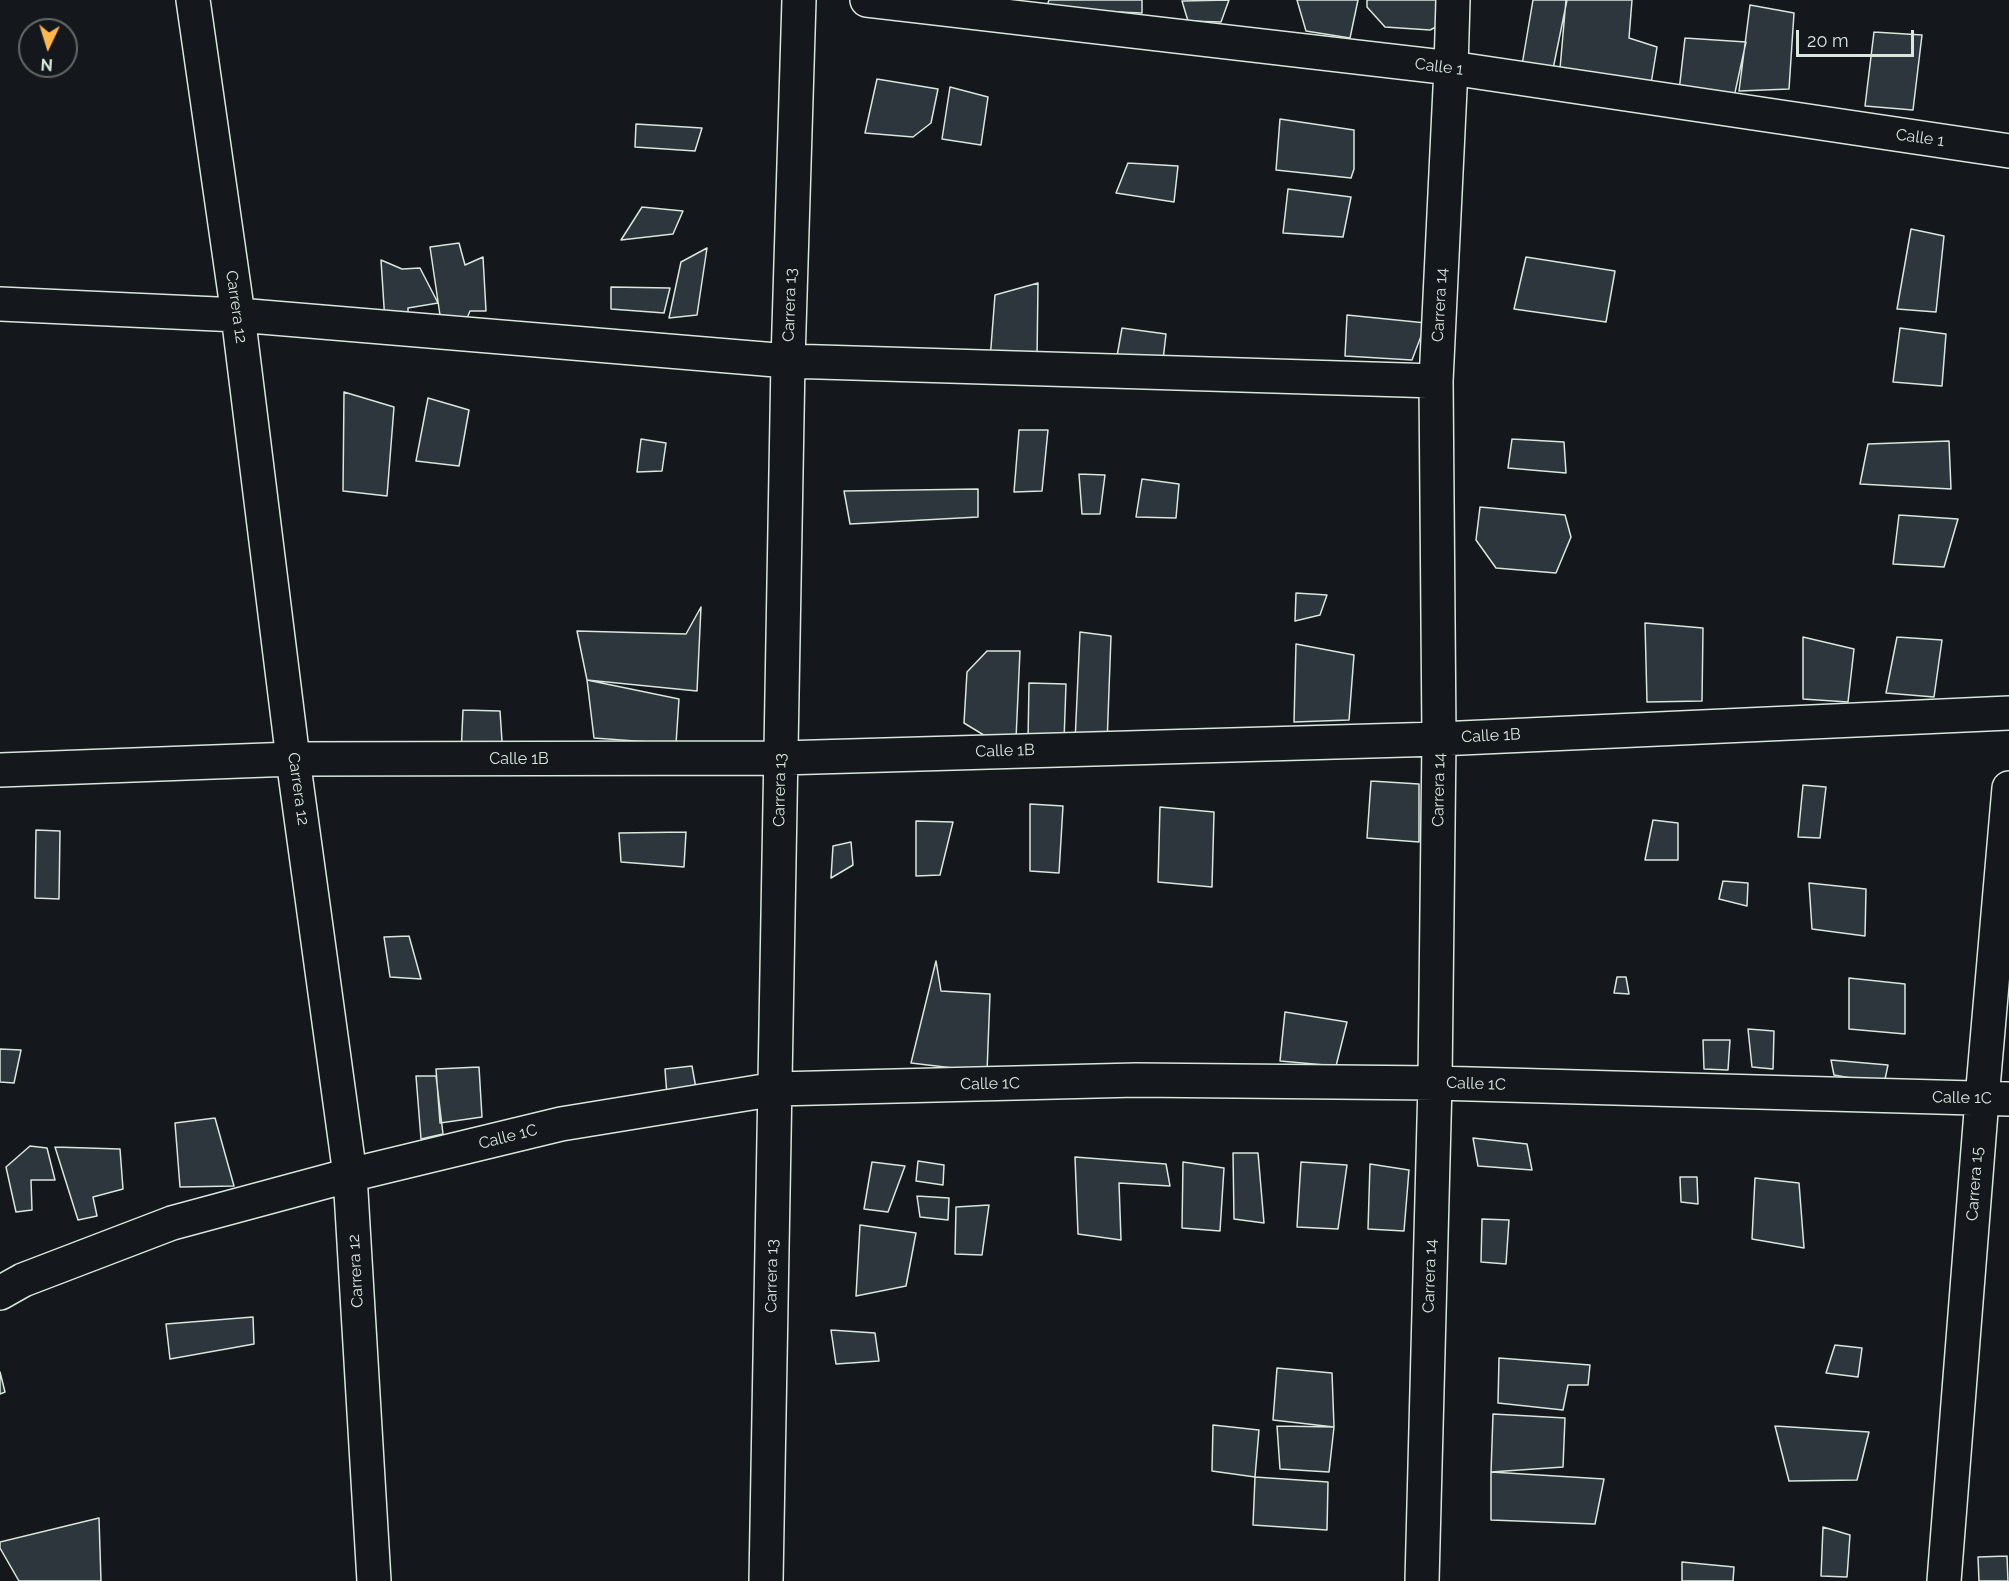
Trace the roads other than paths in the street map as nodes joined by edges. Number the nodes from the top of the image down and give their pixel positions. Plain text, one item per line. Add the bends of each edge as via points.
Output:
1 (193, 0) edge
2 (799, 0) edge
3 (867, 0) edge
4 (1453, 0) edge
5 (1451, 68) junction
6 (2009, 151) edge
7 (0, 304) edge
8 (237, 315) junction
9 (788, 361) junction
10 (1436, 381) junction
11 (2009, 712) edge
12 (1439, 739) junction
13 (781, 758) junction
14 (294, 759) junction
15 (0, 770) edge
16 (2009, 788) edge
17 (1435, 1083) junction
18 (776, 1089) junction
19 (1996, 1099) edge
20 (350, 1175) junction
21 (0, 1293) edge
22 (374, 1581) edge
23 (766, 1581) edge
24 (1422, 1581) edge
25 (1944, 1581) edge

1 - 8 street, Carrera 12
2 - 9 street, Carrera 13
3 - 5 street, Calle 1
4 - 5 street, Carrera 14
5 - 6 street, Calle 1
5 - 10 street, Carrera 14
7 - 8 street
8 - 9 street
8 - 14 street, Carrera 12
9 - 10 street
9 - 13 street, Carrera 13
10 - 12 street, Carrera 14
11 - 12 street, Calle 1B
12 - 13 street, Calle 1B
12 - 17 street, Carrera 14
13 - 14 street, Calle 1B
13 - 18 street, Carrera 13
14 - 15 street, Calle 1B
14 - 20 street, Carrera 12
16 - 19 street, Carrera 15
17 - 18 street, Calle 1C via 1136,1080
17 - 19 street, Calle 1C
17 - 24 street, Carrera 14
18 - 20 street, Calle 1C via 561,1124
18 - 23 street, Carrera 13
19 - 25 street, Carrera 15
20 - 21 street, Calle 1C via 172,1223 23,1280
20 - 22 street, Carrera 12

